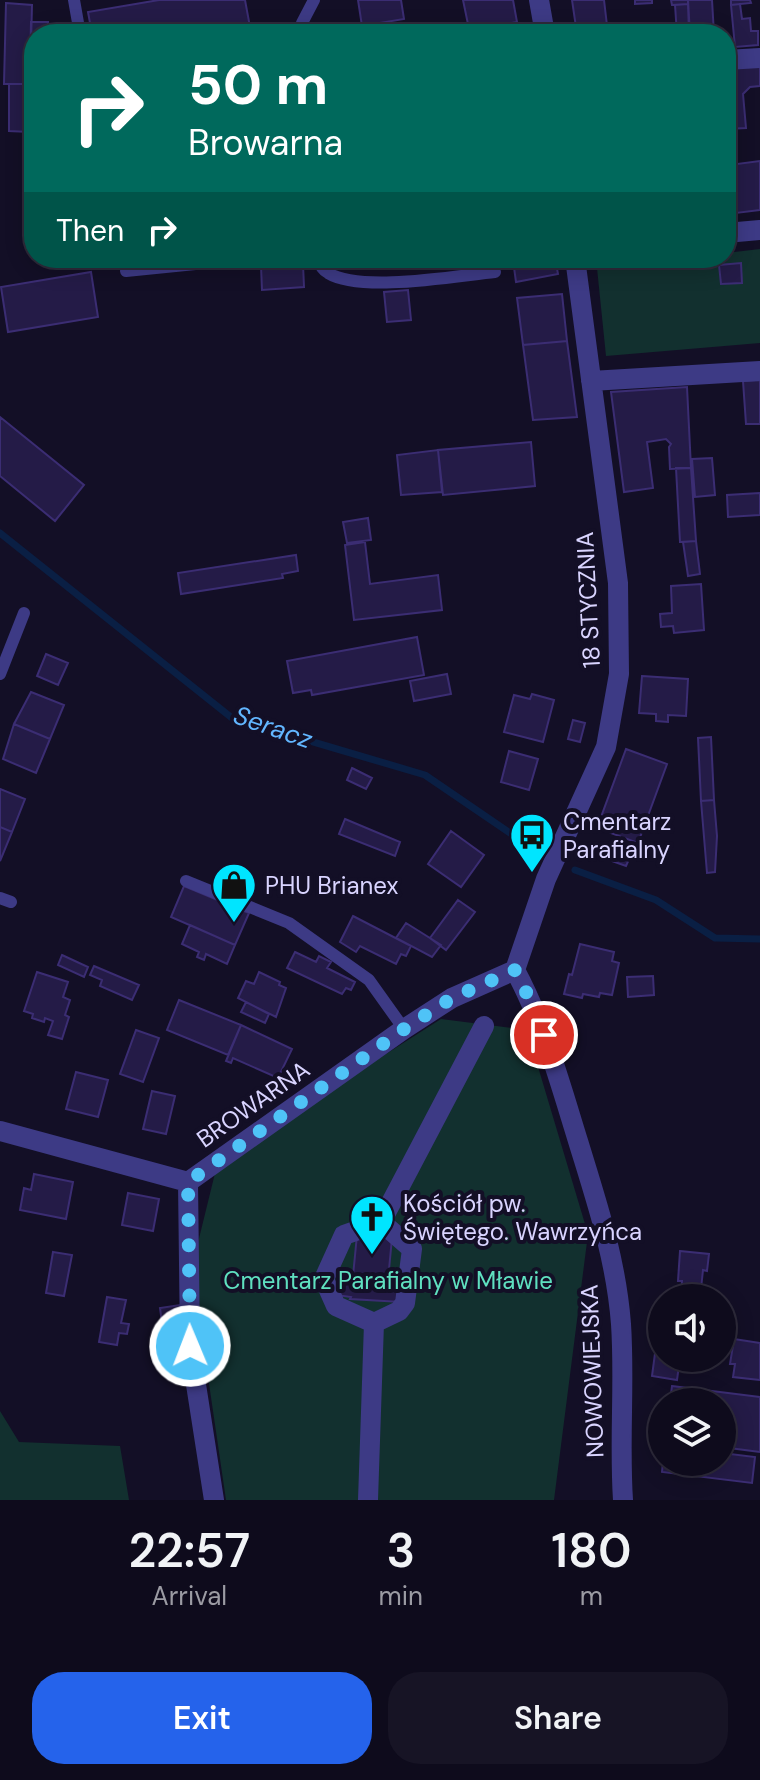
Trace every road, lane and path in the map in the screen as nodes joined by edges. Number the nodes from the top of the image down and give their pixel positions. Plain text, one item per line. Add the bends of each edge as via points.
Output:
1 (74, 0) edge
2 (314, 0) edge
3 (539, 0) edge
4 (78, 24) edge
5 (302, 24) edge
6 (543, 24) edge
7 (760, 58) edge
8 (736, 59) edge
9 (760, 230) edge
10 (736, 232) edge
11 (156, 268) edge
12 (322, 268) edge
13 (576, 268) edge
14 (126, 271) dead end
15 (495, 272) dead end
16 (760, 371) edge
17 (591, 381) junction
18 (24, 613) dead end
19 (0, 674) edge
20 (186, 881) dead end
21 (515, 970) junction
22 (484, 1026) dead end
23 (404, 1029) junction
24 (0, 1131) edge
25 (188, 1182) junction
26 (381, 1222) junction
27 (374, 1323) junction
28 (214, 1500) edge
29 (368, 1500) edge
30 (623, 1500) edge

1 - 4 lane
2 - 5 lane
3 - 6 street
7 - 8 street
9 - 10 street
11 - 14 lane
12 - 15 lane via 346,280 386,282
13 - 17 street, 18 STYCZNIA
16 - 17 street
17 - 21 street, 18 STYCZNIA via 618,583 619,674 606,747 546,879
18 - 19 lane
20 - 23 lane via 289,923 369,980
21 - 23 street, BROWARNA via 452,998
21 - 30 street, NOWOWIEJSKA via 552,1056 614,1259 621,1325
22 - 26 street
23 - 25 street, BROWARNA
24 - 25 street, BROWARNA
25 - 28 street via 190,1346
26 - 27 street via 412,1249 405,1303
26 - 27 street via 344,1235 324,1279 336,1306
27 - 29 street

